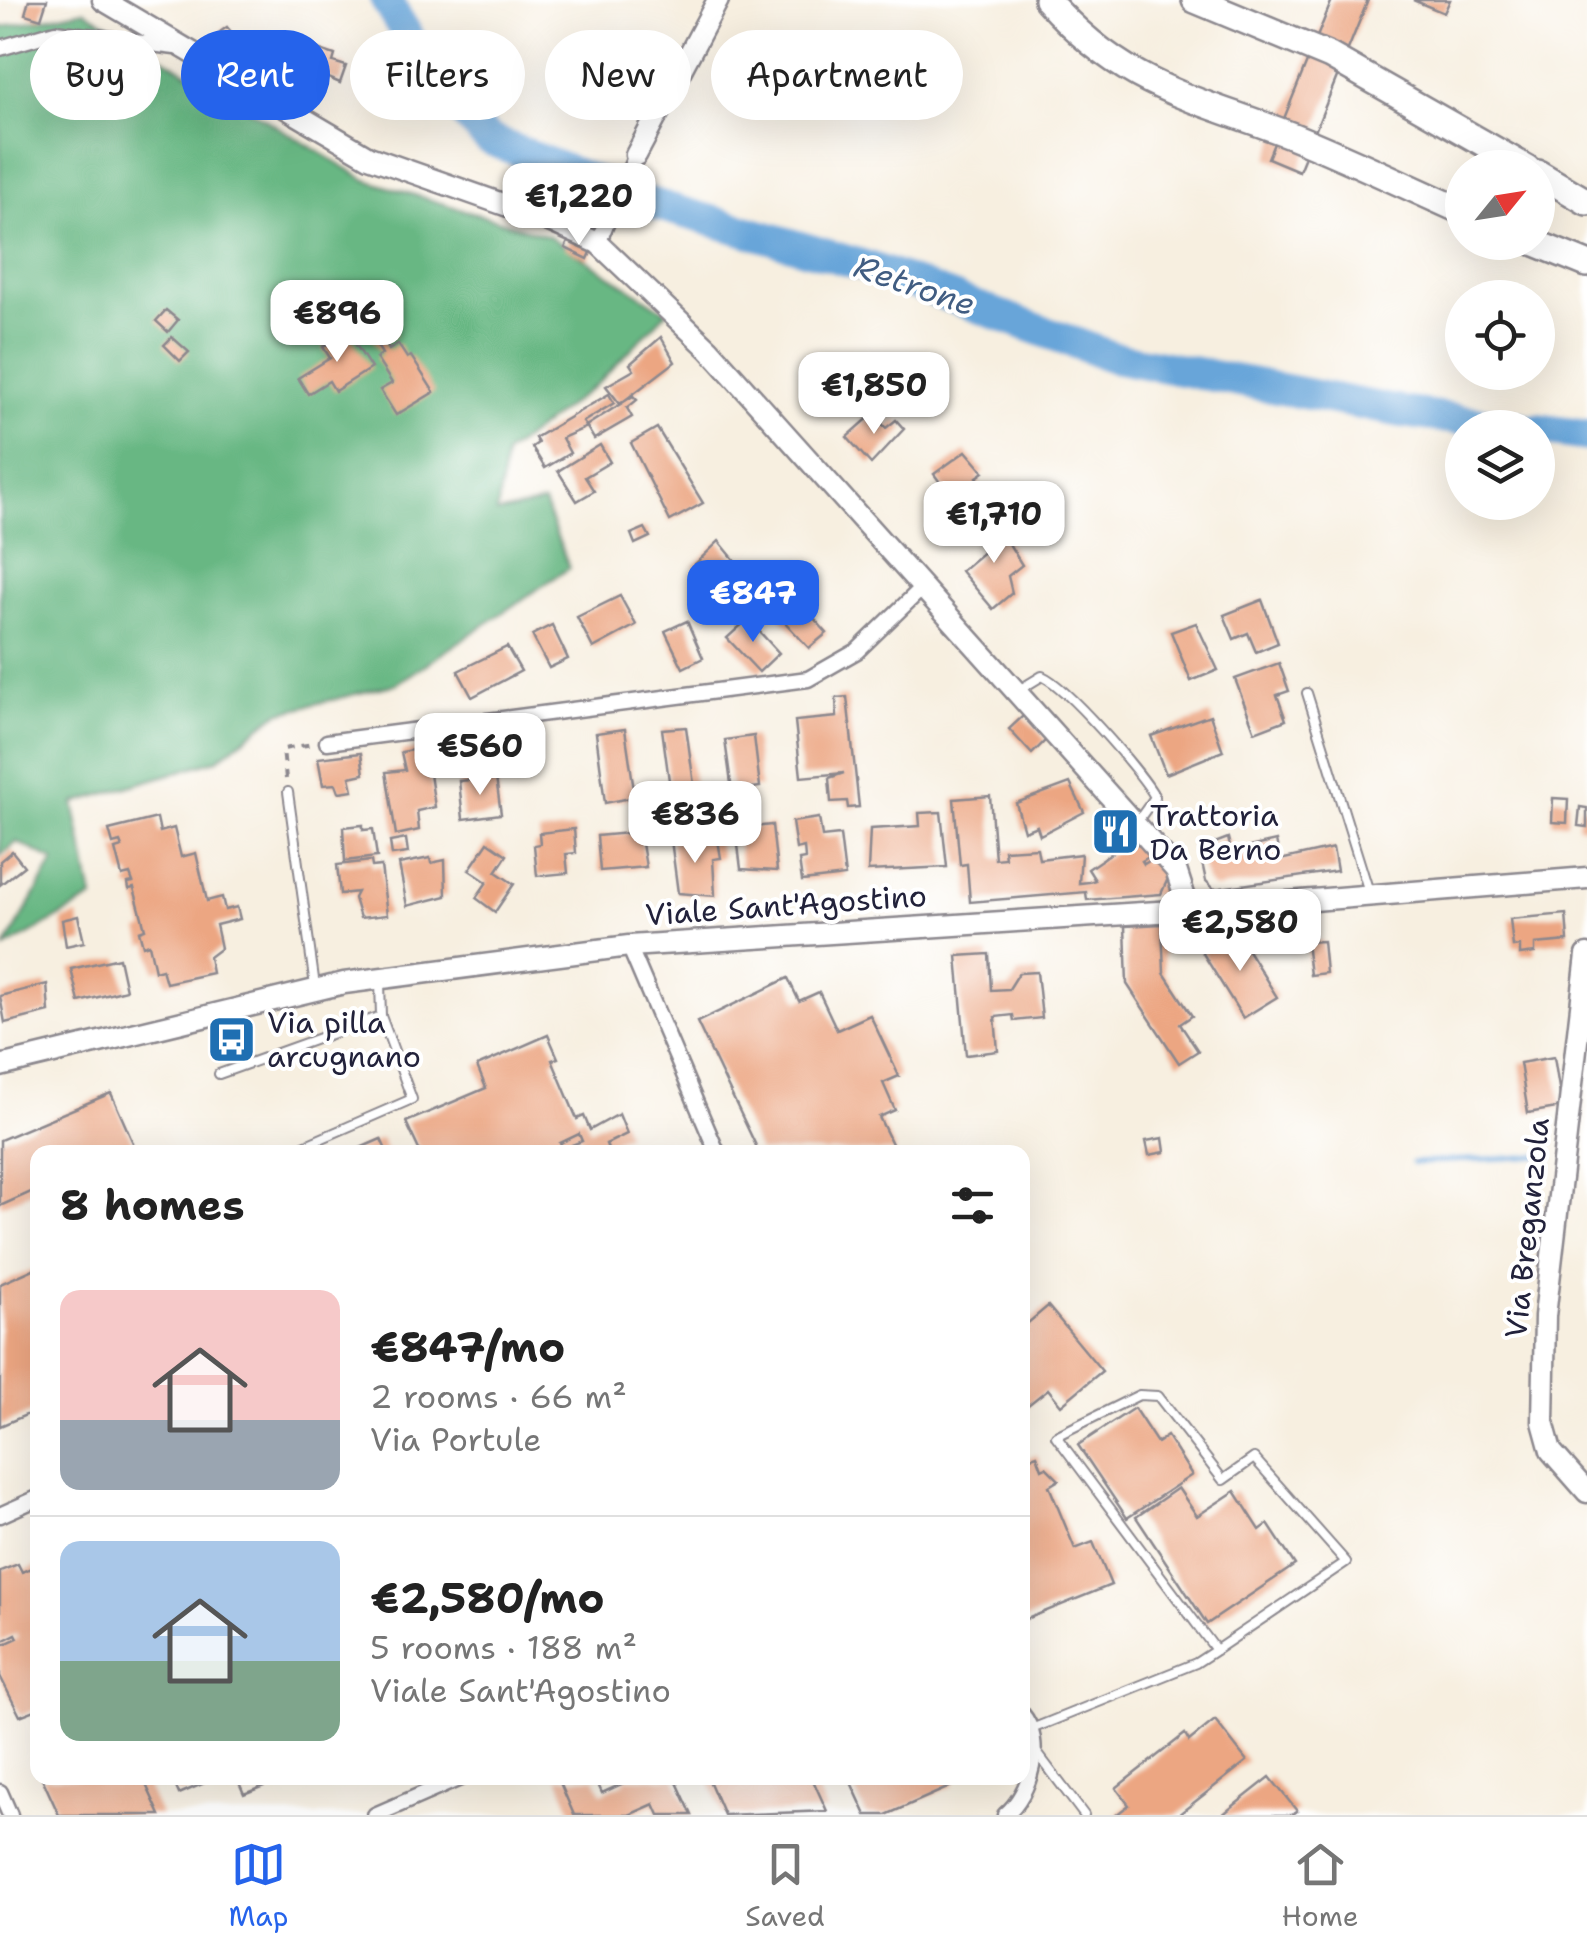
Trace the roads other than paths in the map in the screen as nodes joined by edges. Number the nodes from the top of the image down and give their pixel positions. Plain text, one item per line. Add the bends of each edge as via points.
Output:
1 (103, 0) edge
2 (718, 0) edge
3 (1047, 0) edge
4 (1195, 0) edge
5 (181, 45) edge
6 (181, 47) edge
7 (0, 48) edge
8 (307, 120) edge
9 (1497, 150) edge
10 (636, 156) joint
11 (1555, 182) edge
12 (1587, 199) edge
13 (1445, 204) edge
14 (598, 243) junction
15 (1555, 250) edge
16 (1579, 260) edge
17 (921, 589) junction
18 (1015, 693) junction
19 (1307, 693) dead end
20 (327, 742) road end
21 (288, 792) road end
22 (1134, 824) junction
23 (1587, 878) edge
24 (1369, 892) junction
25 (1189, 910) junction
26 (629, 946) junction
27 (1587, 956) edge
28 (380, 977) junction
29 (316, 988) junction
30 (381, 1016) junction
31 (0, 1066) edge
32 (220, 1074) dead end
33 (306, 1145) edge
34 (713, 1145) edge
35 (1587, 1492) edge
36 (30, 1502) edge
37 (0, 1515) edge
38 (1216, 1650) junction
39 (1030, 1723) edge
40 (1034, 1728) junction
41 (1036, 1750) junction
42 (1030, 1768) edge
43 (441, 1785) edge
44 (1024, 1785) edge
45 (0, 1792) edge
46 (10, 1815) edge
47 (375, 1815) edge
48 (1005, 1815) edge
49 (1084, 1815) edge

1 - 5 street
2 - 10 street
3 - 13 highway via 1077,34 1134,76
4 - 9 highway via 1330,56
6 - 7 street via 55,32
8 - 14 street via 369,157
10 - 14 street
11 - 12 highway
14 - 17 street via 709,349
15 - 16 highway
17 - 18 street
17 - 20 street via 857,651 808,680
18 - 22 street
18 - 22 lane via 1042,676 1054,681 1150,788 1155,797
19 - 24 lane
21 - 29 lane
22 - 25 street via 1176,870
23 - 24 street, Viale Sant'Agostino
24 - 25 street, Viale Sant'Agostino
25 - 26 street, Viale Sant'Agostino
26 - 28 street, Viale Sant'Agostino
26 - 34 street
27 - 35 street, Via Breganzola via 1545,1316 1543,1422 1551,1451
28 - 29 street, Viale Sant'Agostino
28 - 30 lane
29 - 31 street, Viale Sant'Agostino
30 - 32 lane
30 - 33 lane via 412,1098
36 - 37 street
38 - 38 lane via 1346,1562 1254,1458 1223,1480 1158,1396 1139,1395 1056,1436
38 - 40 lane
39 - 40 street
40 - 41 street
41 - 42 street
41 - 49 lane
43 - 47 street
44 - 48 street
45 - 46 street

